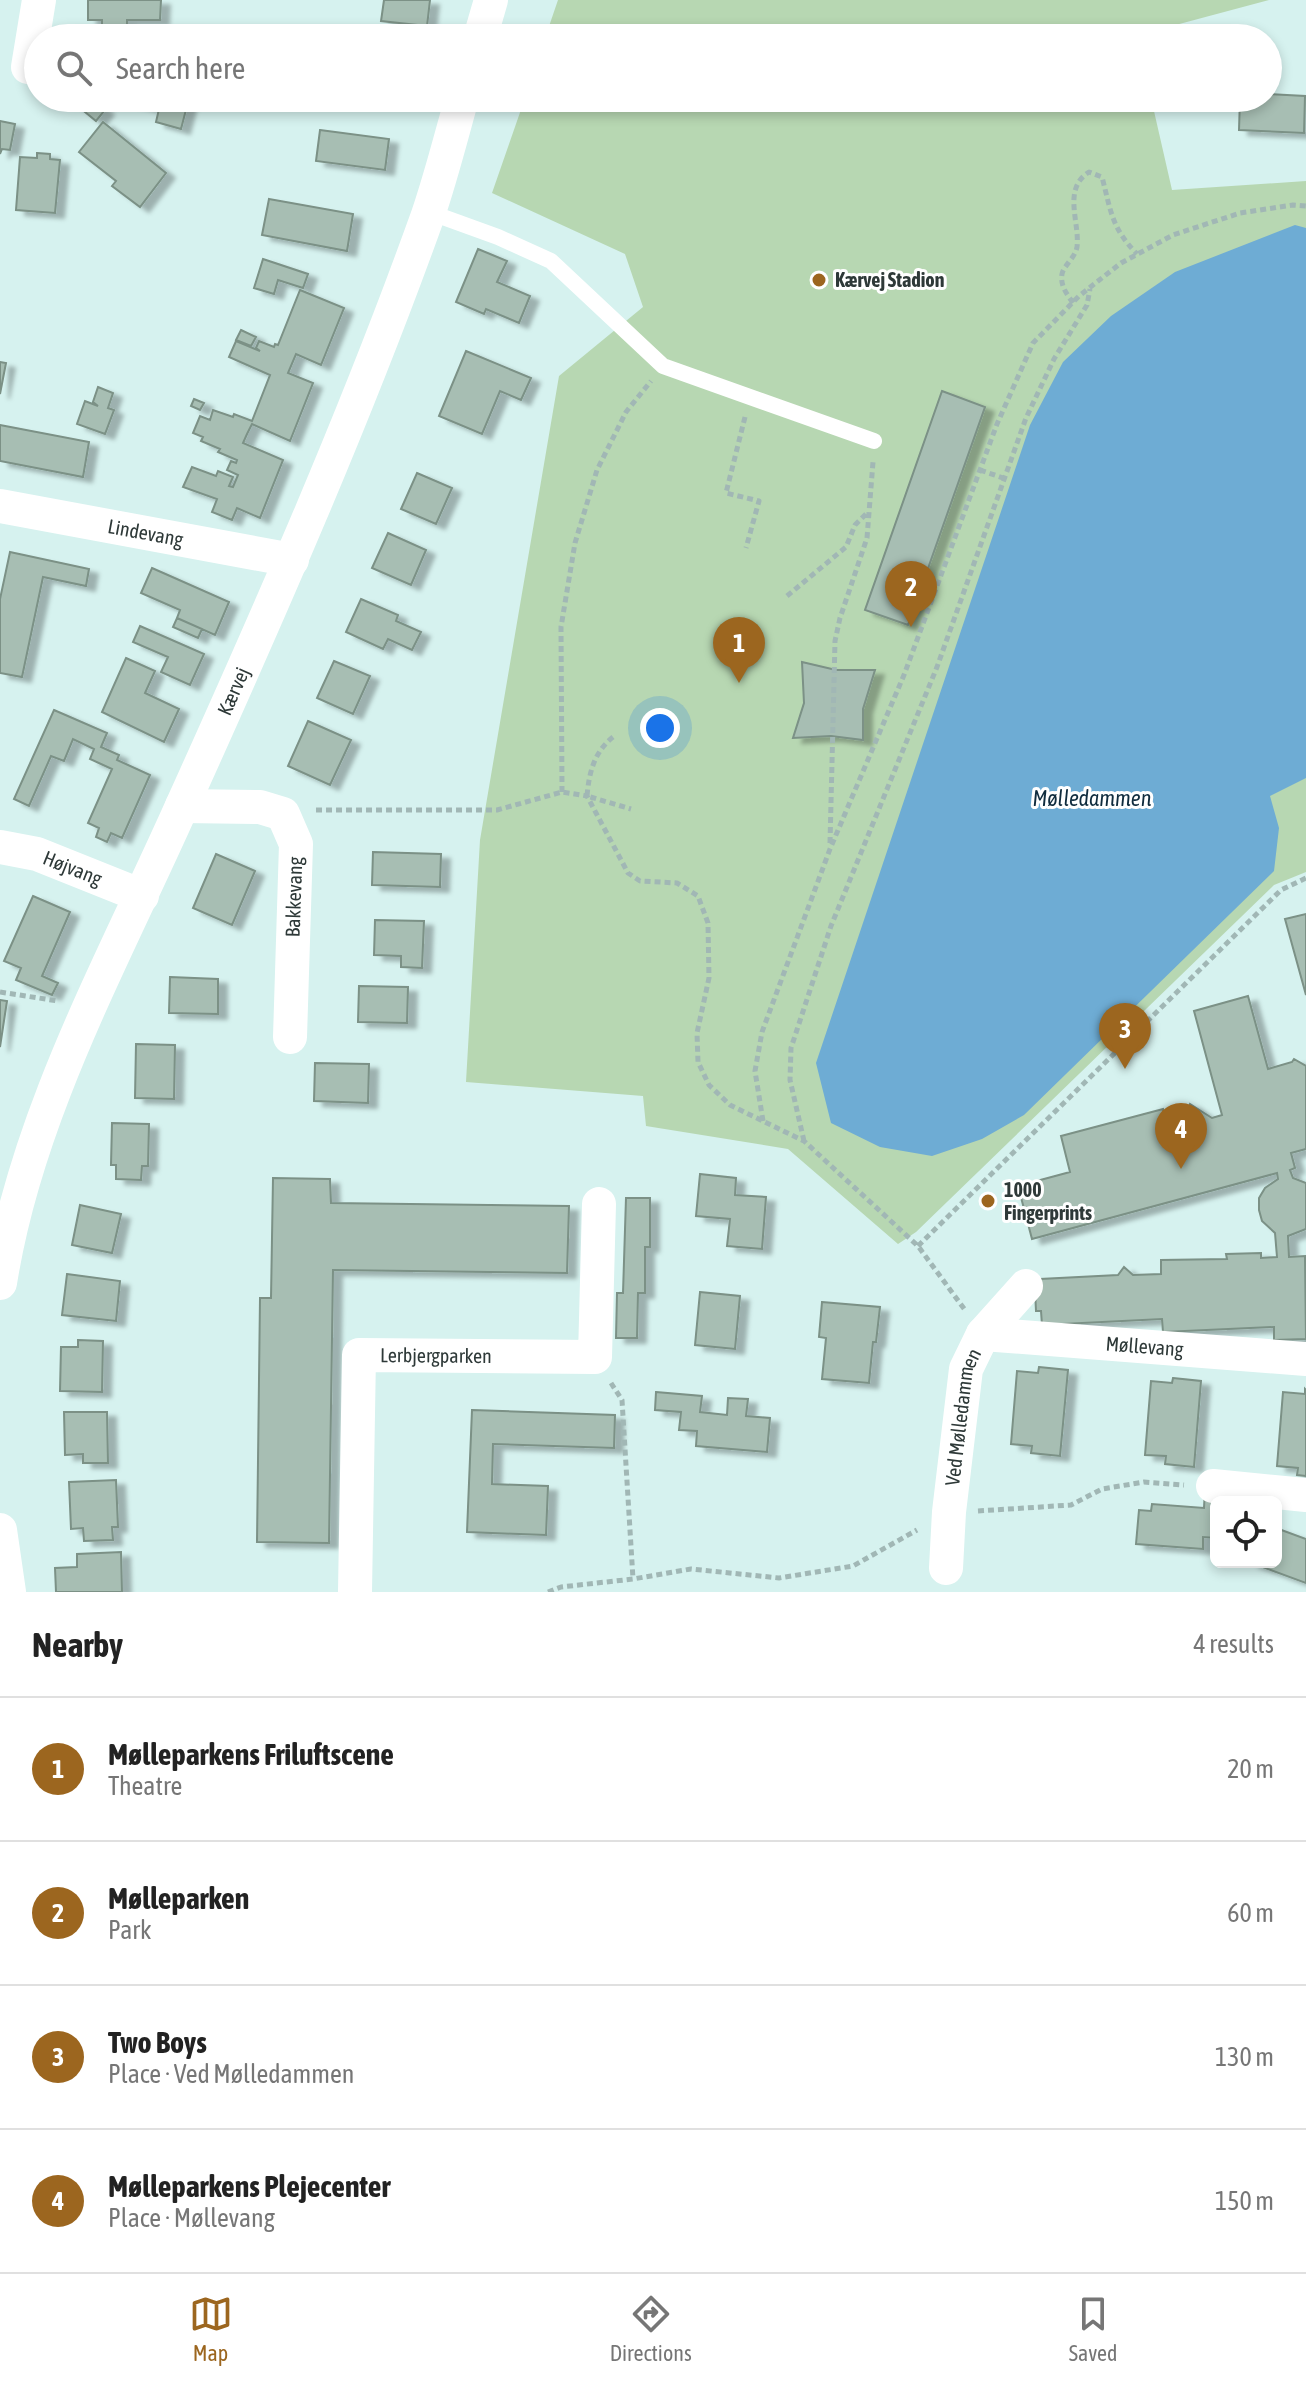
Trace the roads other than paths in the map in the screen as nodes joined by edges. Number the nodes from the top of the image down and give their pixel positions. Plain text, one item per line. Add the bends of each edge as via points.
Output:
1 (39, 0) edge
2 (491, 0) edge
3 (35, 24) edge
4 (484, 24) edge
5 (458, 112) edge
6 (429, 212) junction
7 (874, 441) road end
8 (0, 506) edge
9 (292, 560) junction
10 (182, 806) junction
11 (0, 847) edge
12 (142, 896) junction
13 (290, 1037) dead end
14 (599, 1204) dead end
15 (0, 1283) edge
16 (1026, 1286) dead end
17 (983, 1334) junction
18 (1306, 1359) edge
19 (1213, 1486) road end
20 (1306, 1495) edge
21 (0, 1530) edge
22 (946, 1568) dead end
23 (9, 1592) edge
24 (355, 1592) edge

1 - 3 street
2 - 4 street
5 - 6 street, Kærvej
6 - 7 lane via 551,261 663,366
6 - 9 street, Kærvej
8 - 9 street, Lindevang
9 - 10 street, Kærvej
10 - 12 street, Kærvej
10 - 13 street, Bakkevang via 260,807 283,814 296,844
11 - 12 street, Højvang via 37,854
12 - 15 street, Kærvej via 33,1145
14 - 24 street, Lerbjergparken via 595,1357 359,1355
16 - 17 street, Ved Mølledammen
17 - 18 street, Møllevang
17 - 22 street, Ved Mølledammen via 966,1369
19 - 20 street
21 - 23 street

